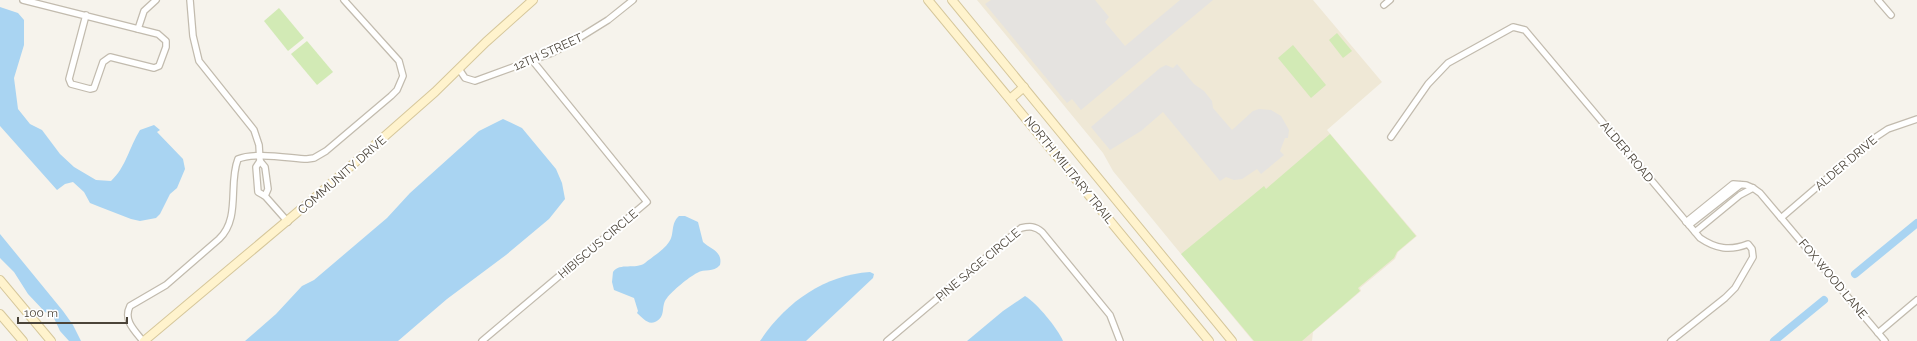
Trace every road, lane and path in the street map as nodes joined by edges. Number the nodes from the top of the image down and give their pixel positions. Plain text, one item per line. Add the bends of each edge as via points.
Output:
1 (23, 0) edge
2 (156, 0) edge
3 (190, 0) edge
4 (344, 0) edge
5 (533, 0) edge
6 (633, 0) edge
7 (928, 0) edge
8 (952, 0) edge
9 (1390, 0) edge
10 (1878, 0) edge
11 (1384, 5) dead end
12 (86, 15) junction
13 (1891, 15) dead end
14 (138, 29) junction
15 (532, 60) junction
16 (459, 70) junction
17 (1024, 87) junction
18 (1010, 99) junction
19 (1917, 119) edge
20 (1391, 137) dead end
21 (259, 159) junction
22 (1753, 188) junction
23 (265, 196) junction
24 (1781, 218) junction
25 (288, 222) junction
26 (1687, 223) junction
27 (1695, 232) junction
28 (0, 280) edge
29 (1917, 300) edge
30 (0, 314) edge
31 (1878, 333) junction
32 (23, 341) edge
33 (51, 341) edge
34 (143, 341) edge
35 (482, 341) edge
36 (887, 341) edge
37 (1120, 341) edge
38 (1209, 341) edge
39 (1232, 341) edge
40 (1671, 341) edge
41 (1885, 341) edge

1 - 12 street
2 - 14 street via 144,11
3 - 21 street via 193,36 199,61 254,130 259,145
4 - 21 street via 399,61 404,76 401,84 391,96 320,155 307,159
5 - 16 main road, COMMUNITY DRIVE
6 - 15 street, 12TH STREET via 590,33
7 - 18 main road, NORTH MILITARY TRAIL
8 - 17 main road, NORTH MILITARY TRAIL
9 - 11 street
10 - 13 street
12 - 14 street
12 - 14 street via 69,79 75,86 94,88 104,62 110,57 154,68 159,66 166,41 158,34
15 - 16 street, 12TH STREET via 475,81 465,78
15 - 35 street, HIBISCUS CIRCLE via 647,202
16 - 25 main road, COMMUNITY DRIVE
17 - 18 main road
17 - 39 main road, NORTH MILITARY TRAIL
18 - 38 main road, NORTH MILITARY TRAIL
19 - 24 street, ALDER DRIVE via 1888,129 1873,139
20 - 26 street, ALDER ROAD via 1428,84 1448,63 1514,27 1525,30
21 - 23 street via 265,167 268,189
21 - 23 street via 256,168 258,192
21 - 34 street via 238,159 231,221 224,235 166,285 130,306 128,321
22 - 24 street
22 - 26 street via 1733,184
22 - 27 street via 1740,195
23 - 25 street
24 - 31 street, FOX WOOD LANE
25 - 34 main road, COMMUNITY DRIVE
26 - 27 street
27 - 40 street via 1708,244 1720,248 1730,249 1748,244 1753,257 1725,298
28 - 33 main road
29 - 31 street
30 - 32 main road
31 - 41 street, FOX WOOD LANE
36 - 37 street, PINE SAGE CIRCLE via 1021,228 1028,226 1042,232 1110,315

